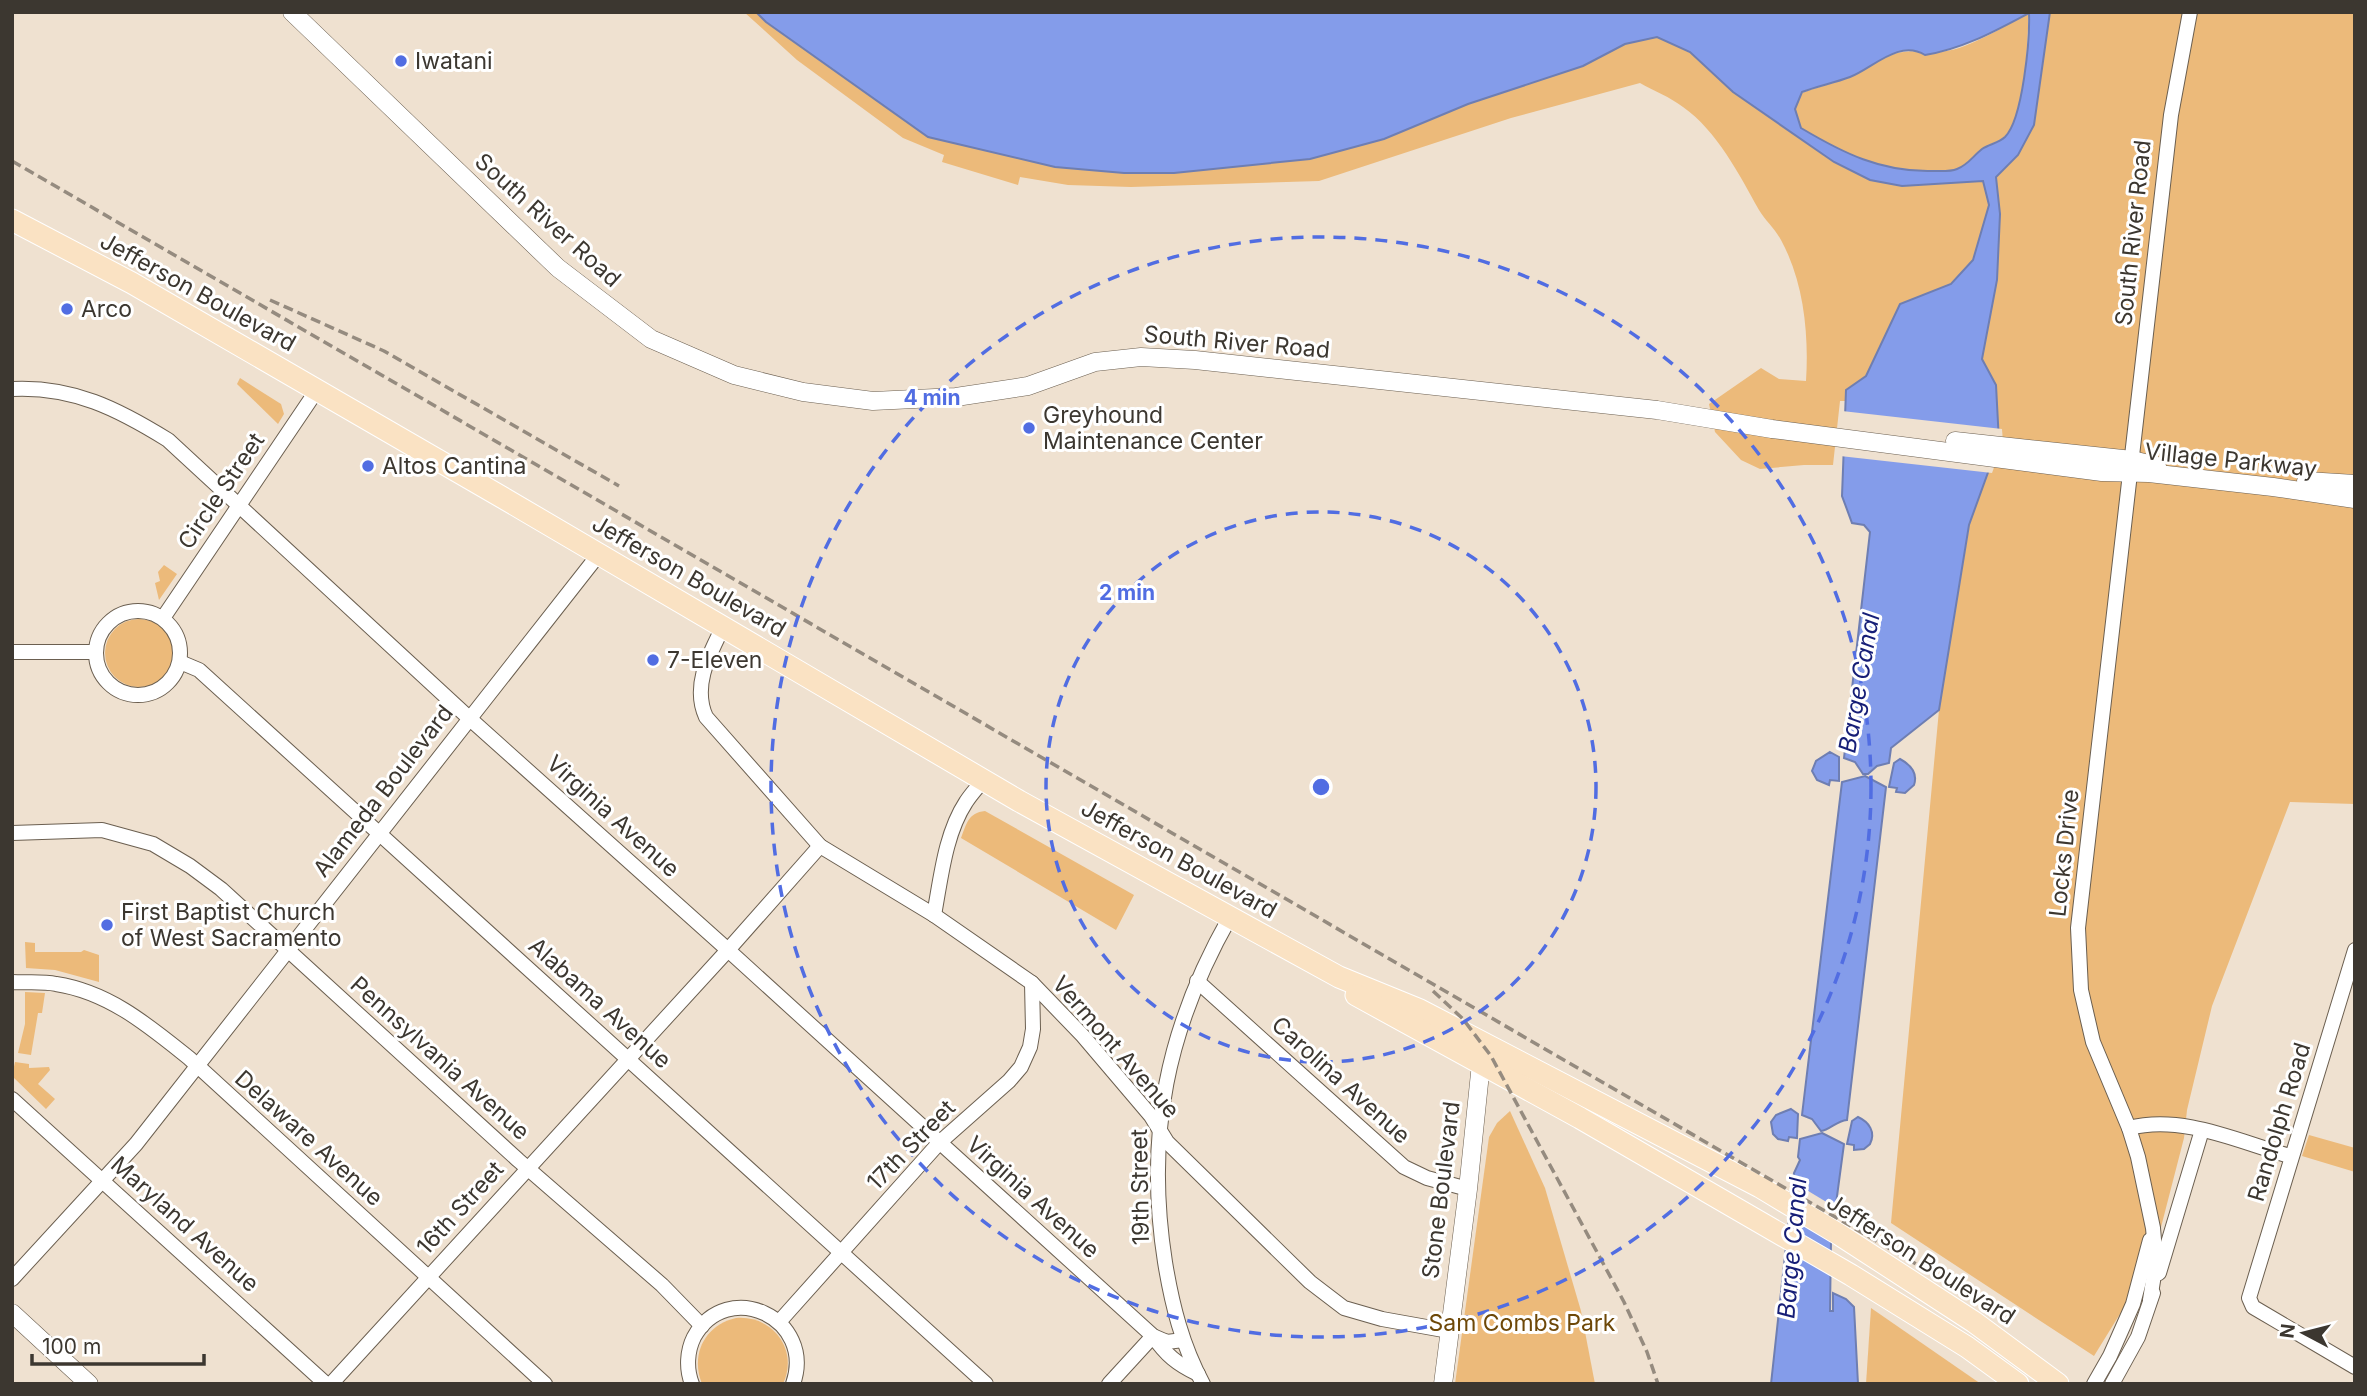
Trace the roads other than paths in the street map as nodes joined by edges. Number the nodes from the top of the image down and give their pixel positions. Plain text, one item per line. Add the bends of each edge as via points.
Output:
1 (292, 12) edge
2 (2190, 12) edge
3 (12, 220) edge
4 (12, 389) edge
5 (317, 390) junction
6 (2131, 467) junction
7 (2355, 484) edge
8 (2355, 499) edge
9 (239, 505) junction
10 (599, 554) junction
11 (163, 618) junction
12 (723, 627) junction
13 (96, 652) junction
14 (12, 653) edge
15 (180, 662) junction
16 (469, 718) junction
17 (983, 780) junction
18 (379, 833) junction
19 (12, 834) edge
20 (820, 846) junction
21 (934, 915) junction
22 (1230, 917) junction
23 (287, 949) junction
24 (728, 950) junction
25 (2355, 950) edge
26 (1197, 981) junction
27 (12, 982) edge
28 (1032, 984) junction
29 (1482, 1054) junction
30 (627, 1058) junction
31 (197, 1066) junction
32 (12, 1099) edge
33 (2129, 1128) junction
34 (1159, 1129) junction
35 (2202, 1130) junction
36 (939, 1143) junction
37 (2290, 1156) junction
38 (527, 1167) junction
39 (103, 1180) junction
40 (1468, 1189) junction
41 (2153, 1228) junction
42 (841, 1252) junction
43 (428, 1278) junction
44 (12, 1279) edge
45 (2151, 1300) junction
46 (12, 1314) edge
47 (779, 1322) junction
48 (702, 1326) junction
49 (1449, 1331) junction
50 (1153, 1336) junction
51 (1183, 1340) junction
52 (2355, 1367) edge
53 (1200, 1379) edge
54 (977, 1381) edge
55 (89, 1384) edge
56 (326, 1384) edge
57 (331, 1384) edge
58 (545, 1384) edge
59 (692, 1384) edge
60 (793, 1384) edge
61 (1110, 1384) edge
62 (1443, 1384) edge
63 (2018, 1384) edge
64 (2058, 1384) edge
65 (2094, 1384) edge
66 (2112, 1384) edge

1 - 6 street, South River Road via 558,268 652,339 733,375 803,392 873,401 956,397 1028,386 1095,362 1141,357 1208,361
2 - 6 street, South River Road via 2171,116
3 - 5 main road, Jefferson Boulevard
4 - 9 street, Virginia Avenue via 77,395 127,414 168,440
5 - 9 street, Circle Street
5 - 10 main road, Jefferson Boulevard
6 - 7 street, Village Parkway
6 - 8 street, Village Parkway
6 - 33 street, Locks Drive via 2078,929 2081,990 2093,1042
9 - 11 street, Circle Street
9 - 16 street, Virginia Avenue
10 - 12 main road, Jefferson Boulevard
10 - 16 street, Alameda Boulevard
11 - 13 street via 151,612 125,612 104,628
11 - 15 street via 178,638
12 - 17 main road, Jefferson Boulevard
12 - 20 street, Vermont Avenue via 708,656 700,690 706,717
13 - 14 street
13 - 15 street via 104,678 127,694 154,692 166,685
15 - 18 street, Alabama Avenue via 199,670
16 - 18 street, Alameda Boulevard
16 - 24 street, Virginia Avenue
17 - 21 street via 955,822
17 - 22 main road, Jefferson Boulevard
18 - 23 street, Alameda Boulevard
18 - 30 street, Alabama Avenue
19 - 23 street, Pennsylvania Avenue via 102,830 152,844 221,889
20 - 21 street, Vermont Avenue
20 - 24 street, 16th Street
21 - 28 street, Vermont Avenue
22 - 26 street, 19th Street
22 - 29 main road, Jefferson Boulevard via 1339,977 1420,1010
23 - 31 street, Alameda Boulevard
23 - 38 street, Pennsylvania Avenue
24 - 30 street, 16th Street
24 - 36 street, Virginia Avenue
25 - 37 street, Randolph Road
26 - 34 street, 19th Street via 1174,1046
26 - 40 street, Carolina Avenue via 1404,1167
27 - 31 street, Delaware Avenue via 57,984 105,998 144,1021
28 - 34 street, Vermont Avenue via 1083,1036
28 - 36 street, 17th Street via 1034,1024 1021,1067
29 - 40 street, Stone Boulevard
29 - 63 main road, Jefferson Boulevard via 1580,1118 1967,1347
29 - 64 main road, Jefferson Boulevard via 1760,1187 1974,1322
30 - 38 street, 16th Street
30 - 42 street, Alabama Avenue
31 - 39 street, Alameda Boulevard
31 - 43 street, Delaware Avenue
32 - 39 street, Maryland Avenue
33 - 35 street via 2149,1123
33 - 41 street, Locks Drive
34 - 49 street, Vermont Avenue via 1310,1282 1344,1308
34 - 51 street, 19th Street via 1163,1245
35 - 37 street
35 - 45 street
36 - 42 street, 17th Street
36 - 50 street, Virginia Avenue
37 - 52 street, Randolph Road via 2249,1298 2253,1307
38 - 43 street, 16th Street
38 - 48 street, Pennsylvania Avenue
39 - 44 street, Alameda Boulevard
39 - 56 street, Maryland Avenue
40 - 49 street, Stone Boulevard
41 - 45 street, Locks Drive via 2156,1262
41 - 65 street, Locks Drive via 2133,1304
42 - 47 street, 17th Street
42 - 54 street, Alabama Avenue
43 - 57 street, 16th Street
43 - 58 street, Delaware Avenue
45 - 66 street
46 - 55 street
47 - 48 street via 754,1309 735,1308
47 - 60 street via 795,1345
48 - 59 street via 689,1352
49 - 62 street, Stone Boulevard
50 - 51 street via 1167,1342
50 - 53 street, Virginia Avenue via 1178,1365
50 - 61 street
51 - 53 street, Virginia Avenue

